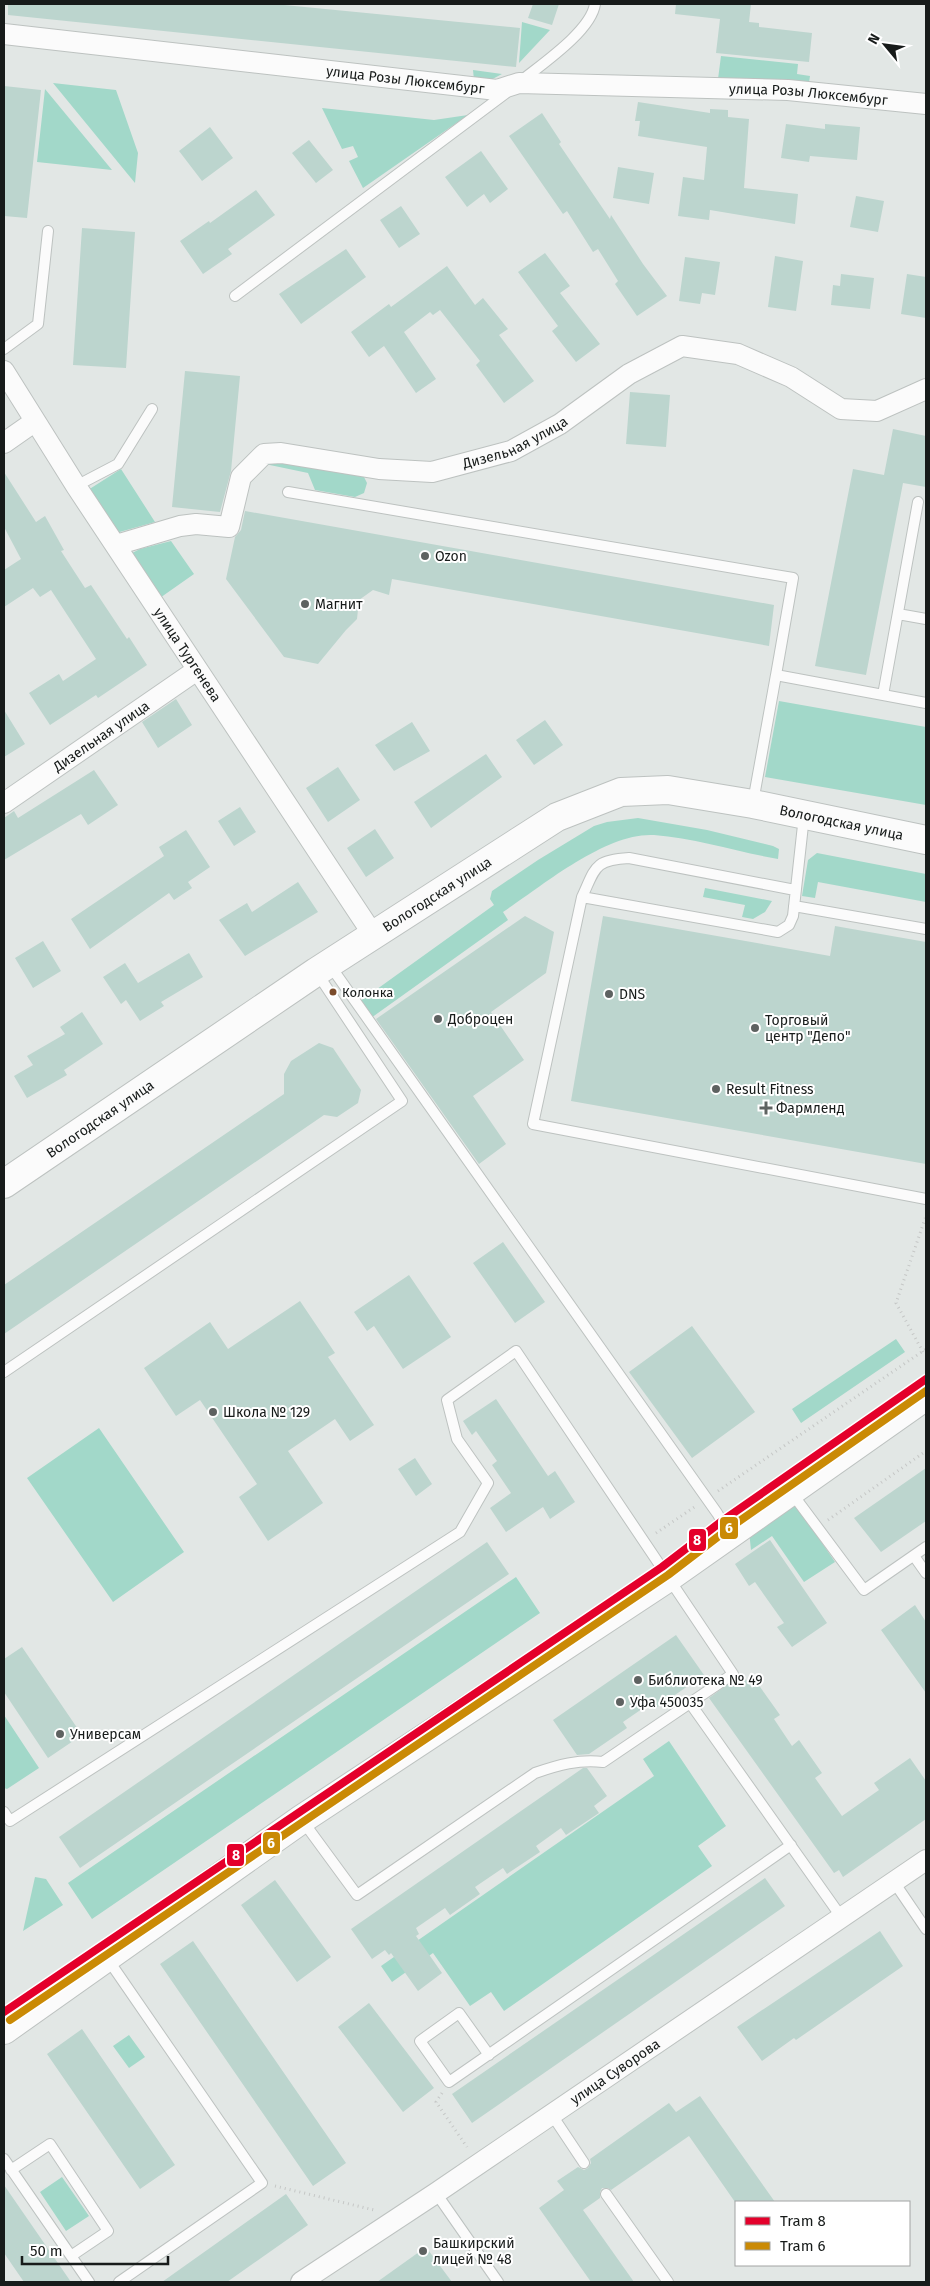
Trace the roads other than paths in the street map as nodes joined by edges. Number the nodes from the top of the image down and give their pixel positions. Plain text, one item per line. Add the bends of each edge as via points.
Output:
1 (595, 4) edge
2 (4, 34) edge
3 (519, 83) junction
4 (926, 104) edge
5 (48, 232) dead end
6 (235, 296) dead end
7 (4, 349) edge
8 (4, 371) edge
9 (926, 390) edge
10 (152, 409) dead end
11 (34, 422) junction
12 (4, 443) edge
13 (76, 486) junction
14 (288, 492) dead end
15 (918, 502) dead end
16 (116, 545) junction
17 (898, 614) junction
18 (926, 619) edge
19 (198, 670) junction
20 (776, 675) junction
21 (883, 695) junction
22 (926, 703) edge
23 (4, 803) edge
24 (753, 804) junction
25 (804, 815) junction
26 (926, 840) edge
27 (796, 890) junction
28 (582, 897) junction
29 (794, 906) junction
30 (926, 929) edge
31 (374, 936) junction
32 (322, 968) junction
33 (4, 1184) edge
34 (926, 1199) edge
35 (4, 1372) edge
36 (926, 1396) edge
37 (790, 1491) junction
38 (730, 1534) junction
39 (926, 1548) edge
40 (914, 1556) junction
41 (926, 1573) edge
42 (669, 1577) junction
43 (690, 1703) junction
44 (4, 1812) edge
45 (302, 1819) junction
46 (791, 1845) junction
47 (926, 1860) edge
48 (894, 1882) junction
49 (842, 1918) junction
50 (926, 1929) edge
51 (107, 1957) junction
52 (4, 2030) edge
53 (489, 2055) junction
54 (552, 2115) junction
55 (4, 2159) edge
56 (584, 2163) dead end
57 (11, 2170) junction
58 (436, 2193) junction
59 (606, 2194) dead end
60 (71, 2256) junction
61 (89, 2282) edge
62 (119, 2282) edge
63 (301, 2282) edge
64 (498, 2282) edge
65 (668, 2282) edge

1 - 3 lane via 584,26 568,44
2 - 3 street, улица Розы Люксембург via 498,90
3 - 4 street, улица Розы Люксембург via 788,90
3 - 6 lane
5 - 7 lane via 38,324
8 - 11 street, улица Тургенева
9 - 16 street, Дизельная улица via 877,410 841,409 791,377 738,354 682,346 629,374 560,424 511,451 432,472 379,469 282,453 264,454 241,477 229,527 180,526
10 - 13 lane via 118,464
11 - 12 street
11 - 13 street, улица Тургенева
13 - 16 street, улица Тургенева
14 - 20 lane via 793,578
15 - 17 lane
16 - 19 street, улица Тургенева
17 - 18 lane
17 - 21 lane
19 - 23 street, Дизельная улица
19 - 31 street, улица Тургенева
20 - 21 lane
20 - 24 lane
21 - 22 lane
24 - 25 main road, Вологодская улица
24 - 31 main road, Вологодская улица via 668,790 621,792 557,817
25 - 26 main road, Вологодская улица
25 - 27 lane
27 - 28 lane via 630,858 611,859 596,866
27 - 29 lane
28 - 29 lane via 778,932 789,925
28 - 34 lane via 533,1124
29 - 30 lane
31 - 32 main road, Вологодская улица
32 - 33 main road, Вологодская улица
32 - 35 lane via 402,1101
32 - 38 lane
36 - 37 main road
37 - 38 main road
37 - 40 lane via 864,1590
38 - 42 main road
39 - 40 lane
40 - 41 lane
42 - 43 lane via 733,1674
42 - 44 lane via 516,1351 446,1400 457,1439 488,1482 460,1532 10,1821
42 - 45 main road
43 - 45 lane via 603,1762 587,1760 535,1772 357,1895
43 - 46 lane
45 - 51 main road
46 - 49 lane
46 - 53 lane
47 - 48 street, улица Суворова
48 - 49 street, улица Суворова
48 - 50 lane
49 - 54 street, улица Суворова
51 - 52 main road
51 - 62 lane via 262,2183
53 - 53 lane via 449,2082 420,2041 459,2013
54 - 56 lane
54 - 58 street, улица Суворова
55 - 57 lane
57 - 60 lane
57 - 60 lane via 50,2144 108,2231
58 - 63 street, улица Суворова
58 - 64 lane
59 - 65 lane
60 - 61 lane

